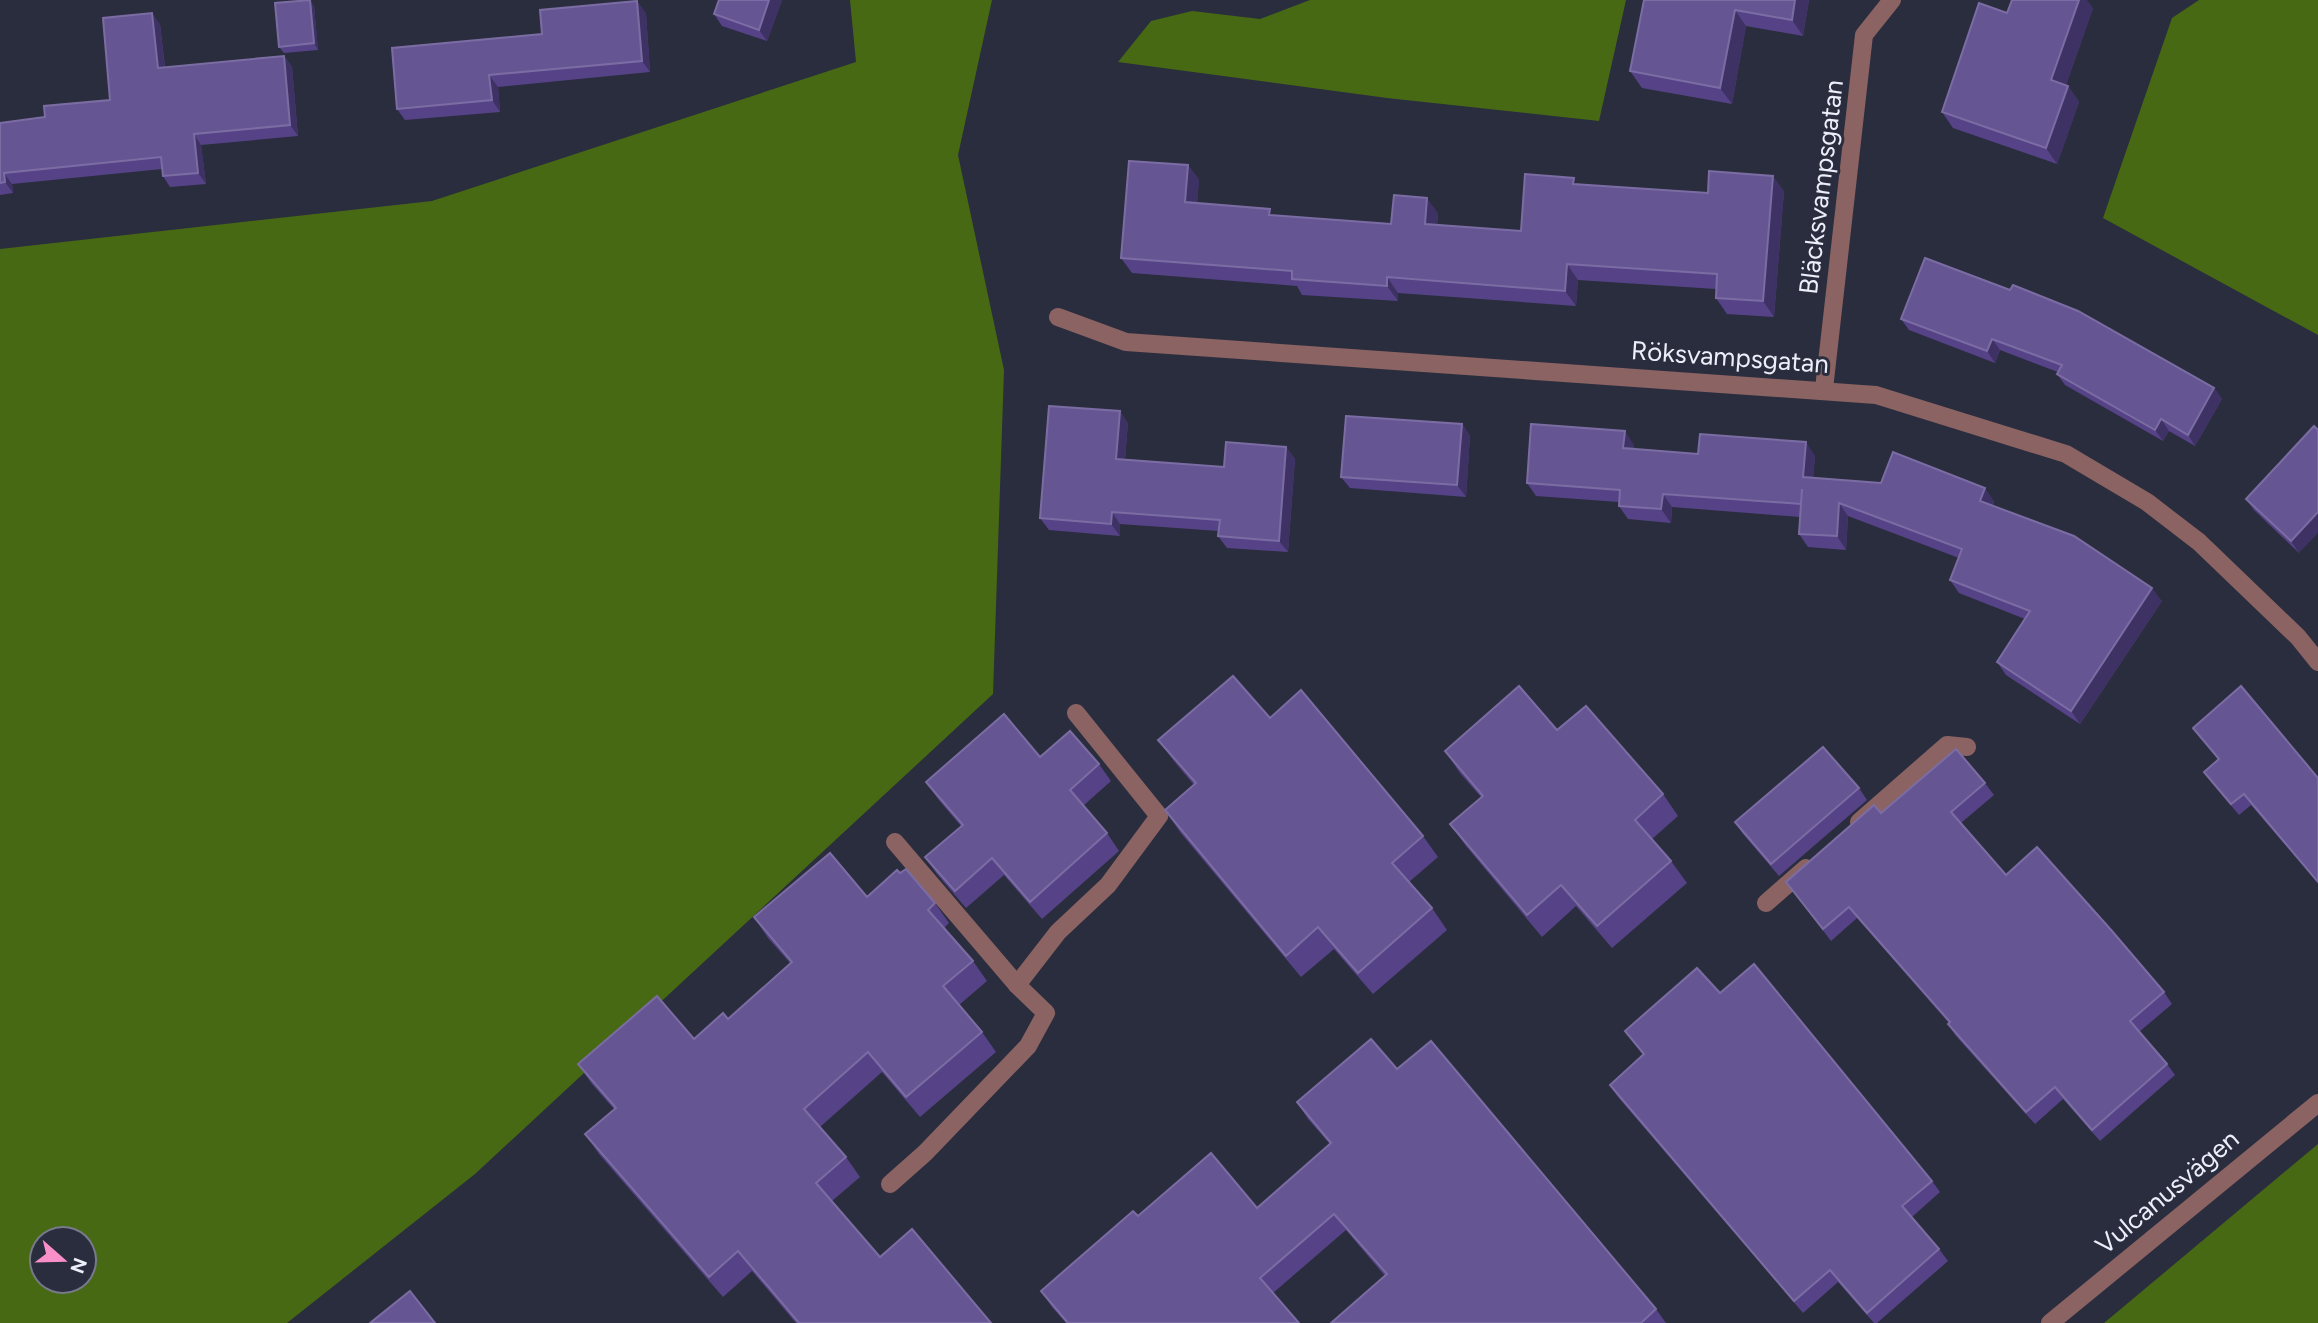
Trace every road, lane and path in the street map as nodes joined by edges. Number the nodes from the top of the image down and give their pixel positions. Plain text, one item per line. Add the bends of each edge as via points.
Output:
1 (1892, 0) edge
2 (1058, 317) dead end
3 (1824, 389) junction
4 (2318, 662) edge
5 (1076, 713) dead end
6 (1968, 747) dead end
7 (1847, 833) edge
8 (895, 842) dead end
9 (1816, 859) edge
10 (1766, 903) dead end
11 (1017, 985) junction
12 (2318, 1102) edge
13 (890, 1184) dead end
14 (2050, 1323) edge

1 - 3 street, Bläcksvampsgatan via 1864,35
2 - 3 street, Röksvampsgatan via 1126,342
3 - 4 street, Röksvampsgatan via 1876,395 2066,454 2147,502 2199,542
5 - 11 street via 1159,816 1108,885 1058,932
6 - 7 street via 1947,745
8 - 11 street
9 - 10 street
11 - 13 street via 1046,1013 1038,1032
12 - 14 street, Vulcanusvägen

